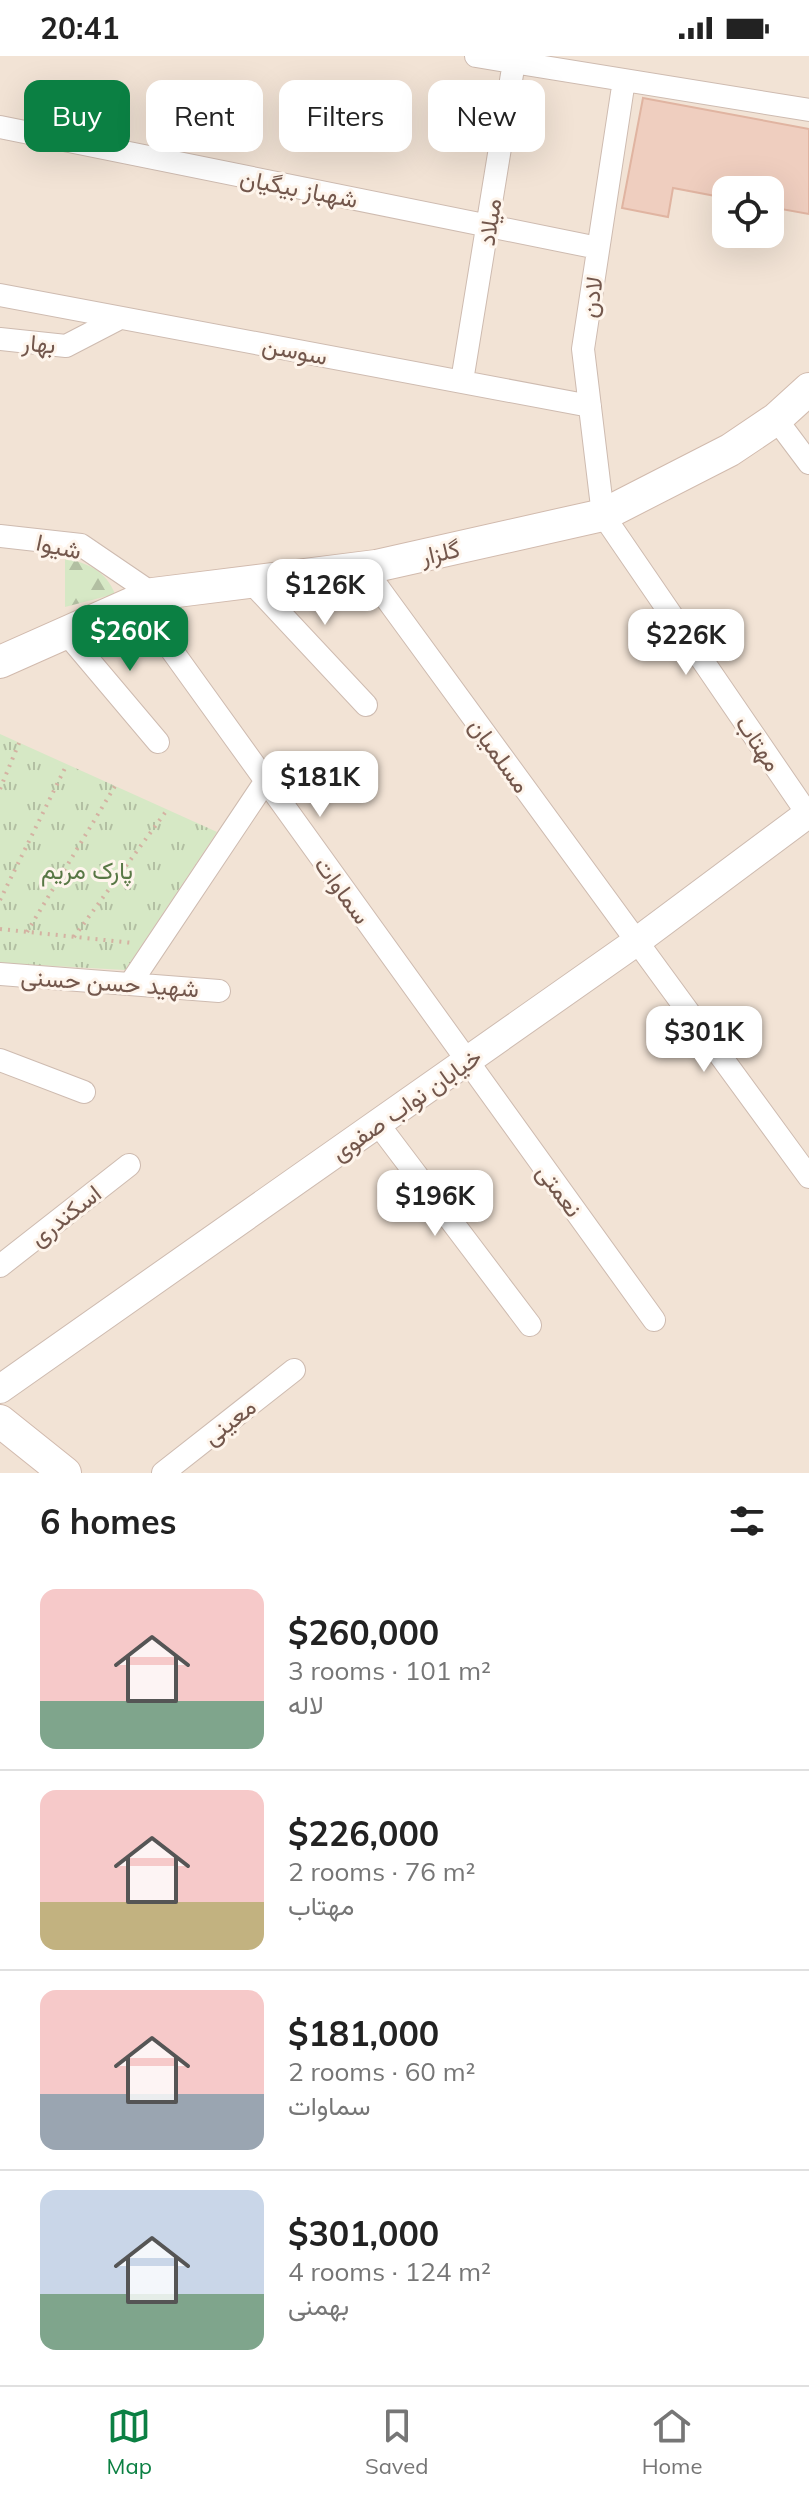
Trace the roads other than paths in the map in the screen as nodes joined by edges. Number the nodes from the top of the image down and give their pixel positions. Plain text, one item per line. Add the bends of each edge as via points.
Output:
1 (476, 56) edge
2 (514, 62) junction
3 (624, 80) junction
4 (809, 110) edge
5 (0, 127) edge
6 (488, 226) junction
7 (598, 248) junction
8 (0, 295) edge
9 (120, 318) junction
10 (0, 339) edge
11 (462, 381) junction
12 (809, 389) edge
13 (590, 406) junction
14 (776, 419) junction
15 (809, 463) edge
16 (603, 515) junction
17 (0, 536) edge
18 (364, 568) junction
19 (251, 582) junction
20 (145, 598) junction
21 (66, 633) junction
22 (0, 662) edge
23 (366, 705) dead end
24 (158, 742) dead end
25 (265, 782) junction
26 (809, 814) edge
27 (636, 942) junction
28 (0, 974) edge
29 (130, 984) junction
30 (219, 991) dead end
31 (0, 1060) edge
32 (466, 1061) junction
33 (84, 1092) dead end
34 (378, 1124) junction
35 (129, 1165) dead end
36 (809, 1177) edge
37 (0, 1266) edge
38 (654, 1320) dead end
39 (530, 1325) dead end
40 (294, 1370) dead end
41 (0, 1389) edge
42 (0, 1421) edge
43 (65, 1473) edge
44 (163, 1473) edge

1 - 2 street
2 - 3 street
2 - 6 street, میلاد
3 - 4 street
3 - 7 street, لادن
5 - 6 street, شهباز بیگیان
6 - 7 street, شهباز بیگیان
6 - 11 street, میلاد
7 - 13 street, لادن via 583,349
8 - 9 street, سوسن
9 - 10 street, بهار via 66,346
9 - 11 street, سوسن
11 - 13 street, سوسن
12 - 14 main road, گلزار
13 - 16 street, لادن
14 - 15 street
14 - 16 main road, گلزار via 697,468
16 - 18 main road, گلزار
16 - 26 street, مهتاب
17 - 20 street, شیوا via 81,545
18 - 19 main road, گلزار
18 - 27 street, مسلمیان
19 - 20 main road, گلزار
19 - 23 street
20 - 21 main road, گلزار
20 - 25 street, سماوات
21 - 22 main road, گلزار
21 - 24 street
25 - 29 street
25 - 32 street, سماوات
26 - 27 street, خیابان نواب صفوی
27 - 32 street, خیابان نواب صفوی
27 - 36 street, مسلمیان
28 - 29 street, شهید حسن حسنی
29 - 30 street, شهید حسن حسنی
31 - 33 street
32 - 34 street, خیابان نواب صفوی
32 - 38 street, نعمتی
34 - 39 street
34 - 41 street, خیابان نواب صفوی
35 - 37 street, اسکندری
40 - 44 street, معینی
42 - 43 main road

